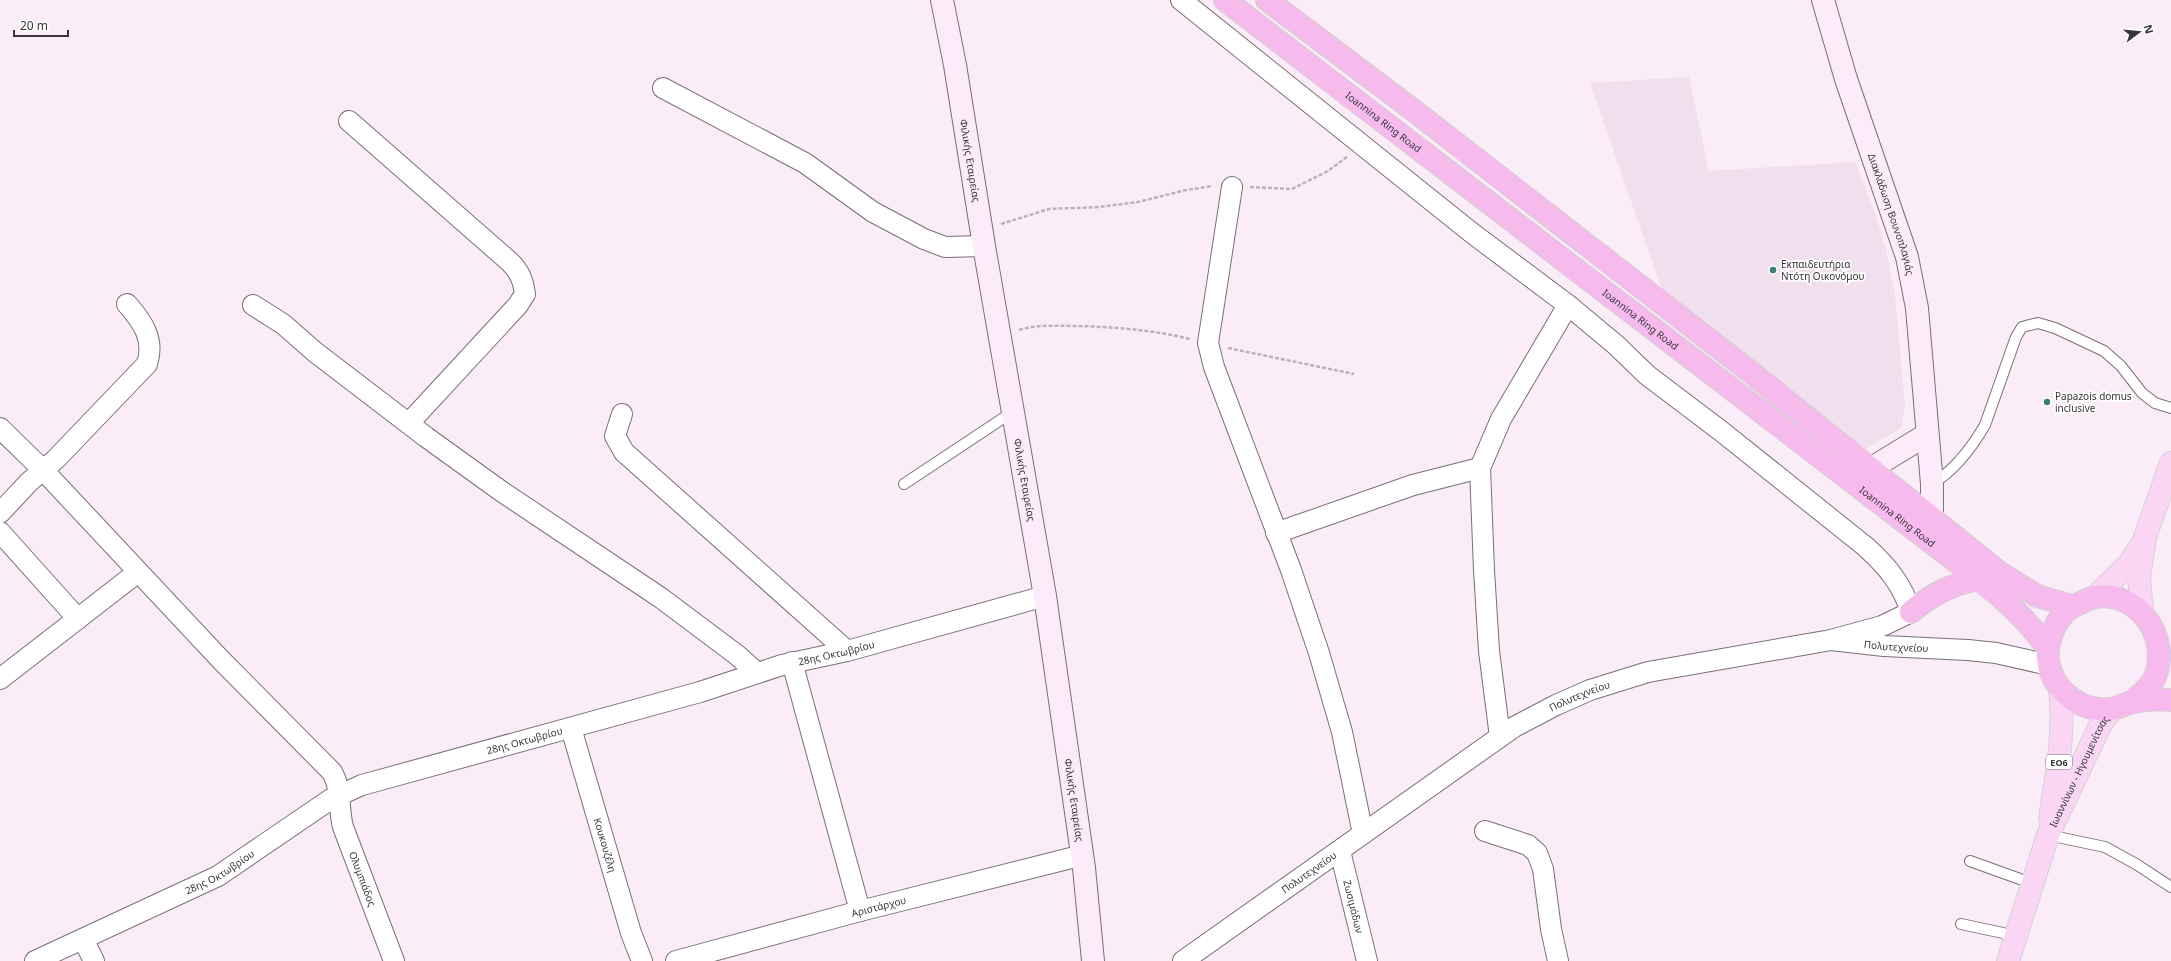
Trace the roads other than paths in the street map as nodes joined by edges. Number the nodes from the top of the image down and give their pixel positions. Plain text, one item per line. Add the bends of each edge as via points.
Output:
1 (942, 0) edge
2 (1181, 0) edge
3 (1225, 0) edge
4 (1267, 0) edge
5 (1823, 0) edge
6 (663, 88) dead end
7 (349, 121) dead end
8 (1232, 187) road end
9 (983, 240) junction
10 (128, 304) dead end
11 (253, 305) dead end
12 (1568, 306) junction
13 (2171, 408) edge
14 (1014, 411) junction
15 (622, 414) dead end
16 (409, 423) junction
17 (0, 428) edge
18 (1926, 435) junction
19 (2171, 463) edge
20 (1480, 468) junction
21 (1872, 468) junction
22 (43, 470) junction
23 (904, 484) dead end
24 (1932, 484) junction
25 (0, 512) edge
26 (1932, 517) junction
27 (0, 532) edge
28 (1276, 533) junction
29 (2145, 537) junction
30 (138, 572) junction
31 (1980, 579) junction
32 (1044, 596) junction
33 (2095, 597) junction
34 (2072, 606) junction
35 (2142, 611) junction
36 (1911, 612) junction
37 (78, 619) junction
38 (1831, 640) junction
39 (2165, 647) edge
40 (847, 651) junction
41 (2048, 656) junction
42 (792, 662) junction
43 (756, 672) junction
44 (0, 679) edge
45 (2060, 688) junction
46 (2171, 700) edge
47 (2121, 706) junction
48 (571, 728) junction
49 (1500, 737) junction
50 (340, 794) junction
51 (1485, 831) dead end
52 (1363, 834) junction
53 (2048, 835) junction
54 (1340, 851) junction
55 (1082, 855) junction
56 (1970, 862) dead end
57 (2031, 883) junction
58 (2171, 887) edge
59 (860, 911) junction
60 (1961, 924) dead end
61 (83, 939) junction
62 (2015, 939) junction
63 (35, 961) edge
64 (94, 961) edge
65 (394, 961) edge
66 (642, 961) edge
67 (676, 961) edge
68 (1093, 961) edge
69 (1183, 961) edge
70 (1367, 961) edge
71 (1558, 961) edge
72 (2008, 961) edge

1 - 9 street, Φιλικής Εταιρείας
2 - 12 street via 1472,233
3 - 31 highway, Ioannina Ring Road
4 - 21 highway, Ioannina Ring Road
5 - 18 street, Διακλάδωση Βουνοπλαγιάς via 1846,79 1907,257 1917,308
6 - 9 street via 805,163 873,212 917,236 945,247
7 - 16 street via 510,262 523,281 525,294 518,305
8 - 28 street via 1208,343 1214,367
9 - 14 street, Φιλικής Εταιρείας
10 - 22 street via 142,320 146,330 150,353 147,364
11 - 16 street via 283,324 315,352
12 - 20 street via 1500,419
12 - 36 street via 1616,345 1647,375 1722,431 1866,546 1888,567 1900,584
13 - 24 lane via 2155,403 2142,393 2121,366 2104,351 2055,328 2038,323 2022,327 2016,337 1985,426 1955,468
14 - 23 lane
14 - 32 street, Φιλικής Εταιρείας
15 - 40 street via 615,436 624,452
16 - 43 street via 501,491 661,598 737,654
17 - 22 street, Ολυμπιάδος
18 - 21 street
18 - 24 street, Διακλάδωση Βουνοπλαγιάς
19 - 29 main road, ΕΟ6
20 - 28 street via 1413,485
20 - 49 street via 1488,636
21 - 26 highway, Ioannina Ring Road
22 - 25 street
22 - 30 street, Ολυμπιάδος
24 - 26 street, Διακλάδωση Βουνοπλαγιάς
26 - 34 highway, Ioannina Ring Road via 2018,586 2037,596
27 - 37 street
28 - 52 street via 1319,653 1342,732
29 - 33 main road, ΕΟ6 via 2129,564
29 - 35 main road, ΕΟ6 via 2139,577
30 - 37 street
30 - 50 street, Ολυμπιάδος via 221,660 327,765 336,778
31 - 36 highway via 1944,589 1928,597
31 - 41 highway, Ioannina Ring Road via 2032,627
32 - 40 street, 28ης Οκτωβρίου
32 - 55 street, Φιλικής Εταιρείας
33 - 34 highway, ΕΟ6
33 - 35 highway, ΕΟ6 via 2120,599
34 - 41 highway, ΕΟ6 via 2060,617 2055,627
35 - 39 highway, ΕΟ6
36 - 38 street via 1882,626
37 - 44 street
38 - 41 street, Πολυτεχνείου via 1884,646
38 - 49 street, Πολυτεχνείου via 1621,679 1556,705
39 - 47 highway, ΕΟ6 via 2155,677 2145,692
40 - 42 street, 28ης Οκτωβρίου
41 - 45 highway, Ioannina Ring Road / ΕΟ6 via 2053,677
42 - 43 street, 28ης Οκτωβρίου
42 - 59 street
43 - 48 street, 28ης Οκτωβρίου via 700,692
45 - 47 highway, Ioannina Ring Road / ΕΟ6 via 2074,701 2092,708
45 - 53 main road, Ιωαννίνων - Ηγουμενίτσας / ΕΟ6 via 2063,716 2061,744
46 - 47 highway, Ioannina Ring Road
47 - 53 main road, Ιωαννίνων - Ηγουμενίτσας / ΕΟ6 via 2101,724
48 - 50 street, 28ης Οκτωβρίου via 362,785
48 - 66 street, Κουκουζέλη
49 - 52 street, Πολυτεχνείου
50 - 61 street, 28ης Οκτωβρίου via 218,876
50 - 65 street, Ολυμπιάδος via 343,827
51 - 71 street via 1528,845 1537,853
52 - 54 street, Πολυτεχνείου
53 - 57 main road, Ιωαννίνων - Ηγουμενίτσας / ΕΟ6
53 - 58 lane via 2099,846 2118,853
54 - 69 street, Πολυτεχνείου
54 - 70 street, Ζωσιμάδων
55 - 59 street, Αριστάρχου
55 - 68 street, Φιλικής Εταιρείας
56 - 57 lane
57 - 62 main road, Ιωαννίνων - Ηγουμενίτσας / ΕΟ6
59 - 67 street, Αριστάρχου
60 - 62 lane via 2003,933
61 - 63 street, 28ης Οκτωβρίου
61 - 64 street
62 - 72 main road, Ιωαννίνων - Ηγουμενίτσας / ΕΟ6

